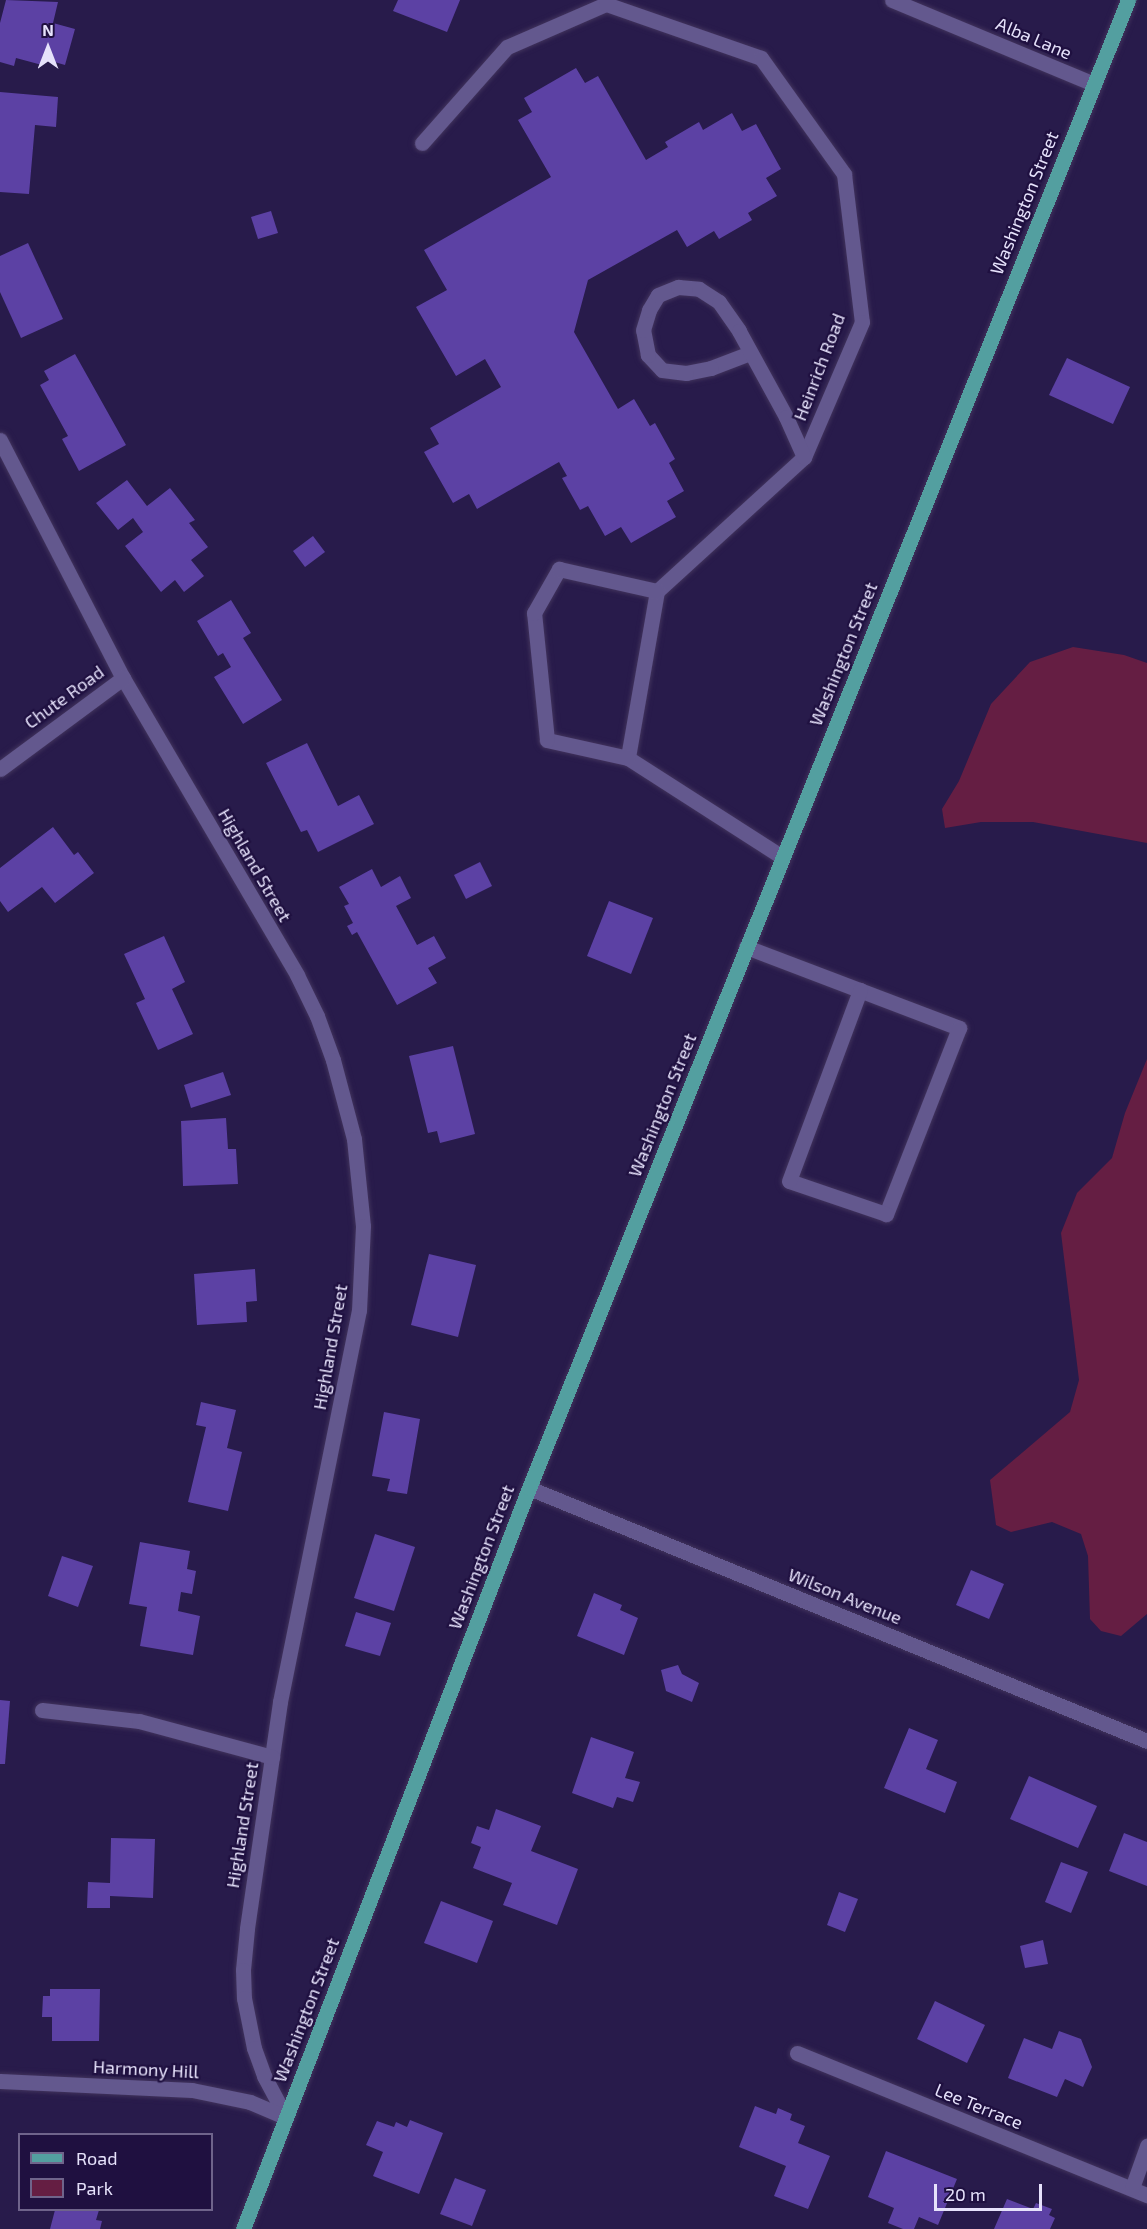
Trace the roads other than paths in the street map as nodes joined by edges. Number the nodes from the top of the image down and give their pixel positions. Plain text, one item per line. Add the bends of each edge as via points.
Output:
1 (892, 0) edge
2 (1128, 0) edge
3 (1094, 84) junction
4 (422, 143) dead end
5 (750, 353) junction
6 (0, 440) edge
7 (804, 457) junction
8 (657, 591) junction
9 (123, 678) junction
10 (628, 758) junction
11 (0, 769) edge
12 (782, 857) junction
13 (746, 947) junction
14 (860, 990) junction
15 (529, 1488) junction
16 (42, 1710) dead end
17 (1147, 1741) edge
18 (272, 1756) junction
19 (797, 2053) dead end
20 (0, 2081) edge
21 (286, 2116) junction
22 (1147, 2146) edge
23 (1132, 2188) junction
24 (1147, 2195) edge
25 (243, 2229) edge

1 - 3 street, Alba Lane
2 - 3 main road, Washington Street
3 - 12 main road, Washington Street
4 - 7 street, Heinrich Road via 507,47 606,4 761,58 844,174 862,322
5 - 5 street via 719,302 699,289 678,287 658,295 649,310 643,330 648,355 662,370 686,373
5 - 7 street
6 - 9 street, Highland Street
7 - 8 street, Heinrich Road
8 - 10 street
8 - 10 street via 560,569 534,612 548,740
9 - 11 street, Chute Road
9 - 18 street, Highland Street via 297,975 317,1016 349,1119 361,1185 359,1310
10 - 12 street
12 - 13 main road, Washington Street
13 - 14 street
13 - 15 main road, Washington Street
14 - 14 street via 959,1028 886,1214 789,1181
15 - 17 street, Wilson Avenue
15 - 21 main road, Washington Street
16 - 18 street via 139,1721
18 - 21 street, Highland Street via 246,1929 244,1998 254,2048
19 - 23 street, Lee Terrace
20 - 21 street, Harmony Hill via 192,2090 250,2102
21 - 25 main road, Washington Street
22 - 23 street
23 - 24 street, Lee Terrace

